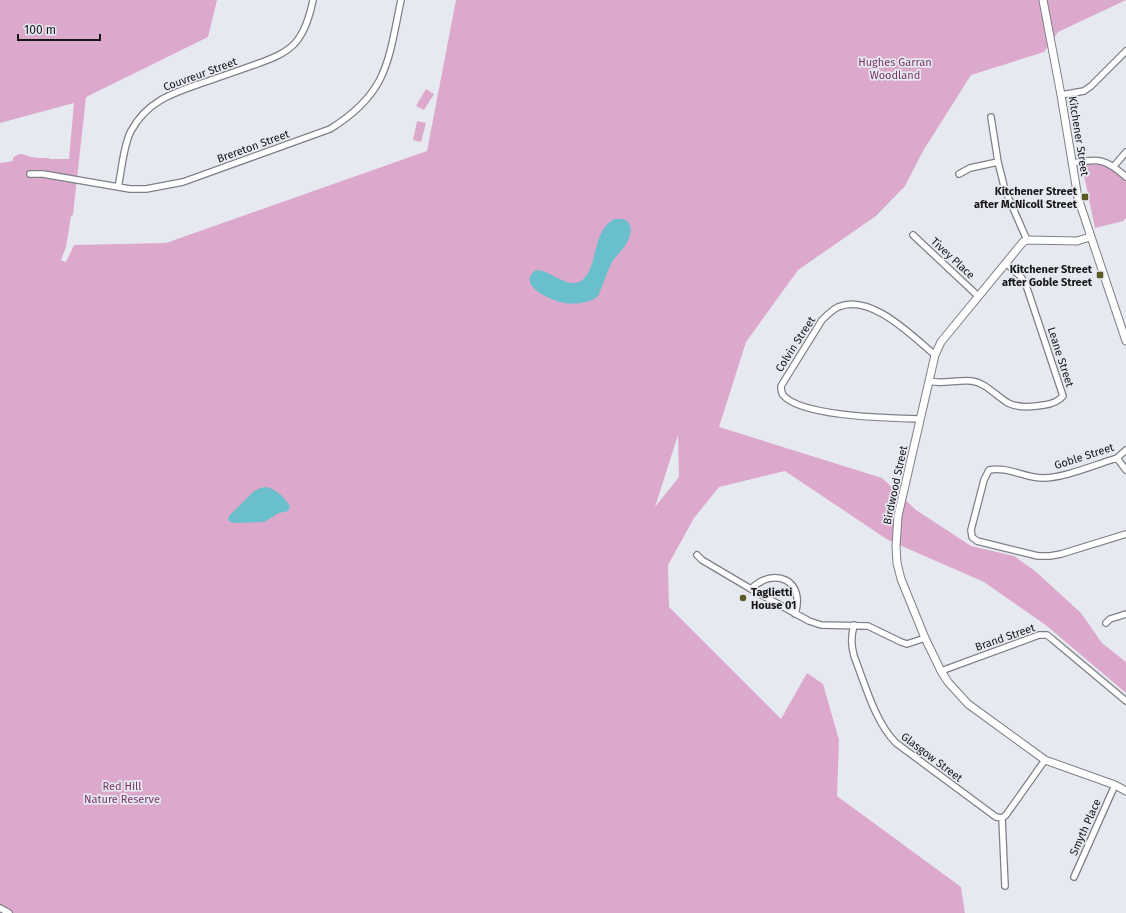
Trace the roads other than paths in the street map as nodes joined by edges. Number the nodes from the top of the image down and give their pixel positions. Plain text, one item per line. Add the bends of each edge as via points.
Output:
1 (313, 0) edge
2 (401, 0) edge
3 (1043, 0) edge
4 (1126, 52) edge
5 (1061, 95) junction
6 (991, 117) dead end
7 (1126, 152) edge
8 (998, 162) junction
9 (1073, 163) junction
10 (1114, 166) junction
11 (30, 174) dead end
12 (959, 174) dead end
13 (1126, 177) edge
14 (118, 187) junction
15 (914, 235) dead end
16 (1090, 237) junction
17 (1027, 240) junction
18 (1006, 262) junction
19 (978, 296) junction
20 (1126, 341) edge
21 (936, 354) junction
22 (929, 381) junction
23 (920, 420) junction
24 (1126, 450) edge
25 (1117, 458) junction
26 (1126, 470) edge
27 (1126, 534) edge
28 (697, 555) dead end
29 (751, 589) junction
30 (795, 614) junction
31 (1126, 614) edge
32 (1106, 623) dead end
33 (854, 625) junction
34 (925, 638) junction
35 (941, 671) junction
36 (1126, 701) edge
37 (1045, 760) junction
38 (1115, 786) junction
39 (1126, 791) edge
40 (1002, 818) junction
41 (1074, 877) dead end
42 (1005, 886) dead end
43 (0, 908) edge
44 (9, 913) edge

1 - 14 street, Couvreur Street via 304,29 296,42 286,50 265,61 171,94 151,106 140,117 131,132
2 - 14 street, Brereton Street via 389,60 378,84 365,102 347,118 330,129 183,182 146,189
3 - 5 street, Kitchener Street
4 - 5 street via 1084,91
5 - 9 street, Kitchener Street
6 - 8 street
7 - 10 street
8 - 12 street via 970,168
8 - 17 street via 1007,197
9 - 10 street via 1100,161
9 - 16 street, Kitchener Street via 1078,198
10 - 13 street
11 - 14 street, Brereton Street
15 - 19 street, Tivey Place
16 - 17 street via 1077,241
16 - 20 street, Kitchener Street
17 - 18 street, Birdwood Street via 1022,242
18 - 19 street, Birdwood Street
18 - 22 street, Leane Street via 1026,285 1063,396 1051,404 1018,406 973,381
19 - 21 street, Birdwood Street via 945,336
21 - 22 street, Birdwood Street
21 - 23 street, Colvin Street via 883,314 860,304 849,304 838,307 822,320 781,386 781,394 787,399 824,412
22 - 23 street, Birdwood Street
23 - 34 street, Birdwood Street via 898,516 896,546 901,579
24 - 25 street, Goble Street
25 - 26 street
25 - 27 street, Goble Street via 1044,478 989,470 971,530 977,541 1038,556 1061,554
28 - 29 street
29 - 30 street
29 - 30 street via 765,580 783,579 796,590 798,606
30 - 33 street via 821,625
31 - 32 street via 1110,619
33 - 34 street via 868,626 907,644
33 - 40 street, Glasgow Street via 851,645 854,656 888,736 996,817
34 - 35 street, Birdwood Street
35 - 36 street, Brand Street via 1043,634
35 - 37 street, Birdwood Street via 968,704
37 - 38 street, Birdwood Street
37 - 40 street
38 - 39 street, Birdwood Street
38 - 41 street, Smyth Place
40 - 42 street
43 - 44 street

